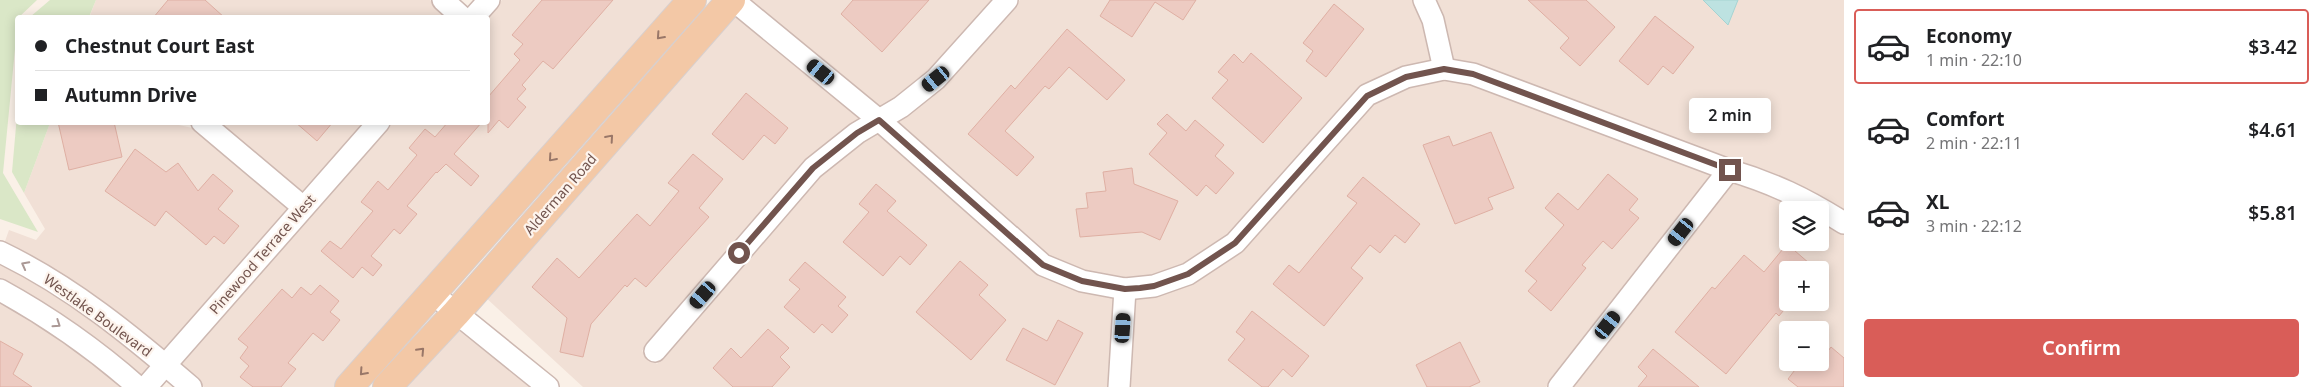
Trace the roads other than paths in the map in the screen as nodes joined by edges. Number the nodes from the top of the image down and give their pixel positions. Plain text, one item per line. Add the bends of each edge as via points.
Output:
1 (443, 0) edge
2 (489, 0) edge
3 (692, 0) edge
4 (732, 0) edge
5 (1007, 0) edge
6 (1424, 0) edge
7 (460, 15) edge
8 (476, 15) edge
9 (1444, 69) junction
10 (879, 120) junction
11 (206, 125) edge
12 (376, 125) edge
13 (1730, 170) junction
14 (303, 207) junction
15 (1844, 223) edge
16 (0, 252) edge
17 (1125, 289) junction
18 (0, 290) edge
19 (433, 294) junction
20 (456, 312) junction
21 (655, 351) dead end
22 (164, 364) junction
23 (138, 387) edge
24 (146, 387) edge
25 (190, 387) edge
26 (349, 387) edge
27 (388, 387) edge
28 (548, 387) edge
29 (1119, 387) edge
30 (1559, 387) edge

1 - 7 street
2 - 8 street
3 -> 19 main road
4 - 10 street
20 -> 4 main road, Alderman Road
5 - 10 street via 936,79 902,107
6 - 9 street via 1433,20
9 - 13 street via 1473,74
9 - 17 street via 1406,77 1367,96 1235,243 1188,274 1154,286
10 - 17 street via 1043,265 1082,281
10 - 21 street via 813,168
11 - 14 street
12 - 14 street, Pinewood Terrace West
13 - 15 street via 1807,200
13 - 30 street
14 - 22 street, Pinewood Terrace West
22 -> 16 street, Westlake Boulevard via 60,284
17 - 29 street
18 -> 23 street via 99,352
19 - 20 street
19 -> 26 main road
27 -> 20 main road, Alderman Road
20 - 28 street
22 - 24 street, Pinewood Terrace West
22 - 25 street, Westlake Boulevard

